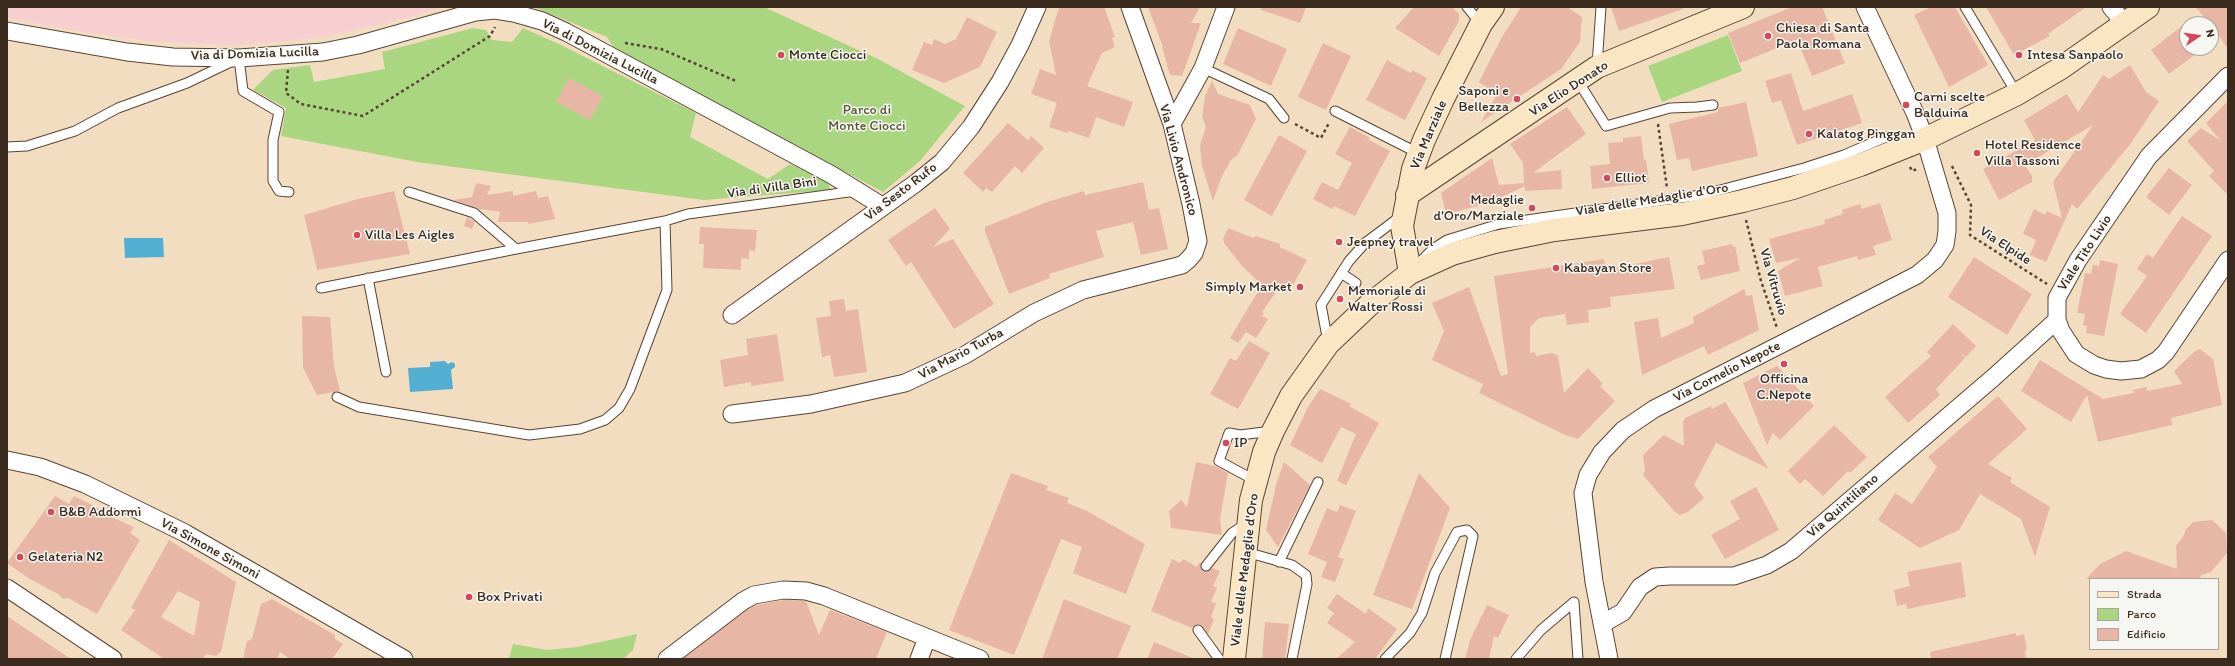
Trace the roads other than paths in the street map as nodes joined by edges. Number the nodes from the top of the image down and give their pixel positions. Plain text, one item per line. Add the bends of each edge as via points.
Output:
1 (1037, 7) edge
2 (1130, 7) edge
3 (1226, 7) edge
4 (1467, 7) edge
5 (1601, 7) edge
6 (1865, 7) edge
7 (1965, 7) edge
8 (2111, 7) edge
9 (2148, 7) edge
10 (1740, 8) edge
11 (1487, 16) edge
12 (2125, 24) junction
13 (7, 31) edge
14 (239, 58) junction
15 (1597, 67) junction
16 (1203, 68) junction
17 (2228, 76) edge
18 (1578, 81) junction
19 (2017, 94) junction
20 (1713, 104) dead end
21 (1336, 110) dead end
22 (1284, 118) road end
23 (1172, 124) junction
24 (1925, 139) junction
25 (7, 147) edge
26 (1418, 153) junction
27 (859, 190) junction
28 (289, 192) dead end
29 (409, 192) dead end
30 (1405, 204) junction
31 (882, 206) junction
32 (665, 221) junction
33 (516, 249) junction
34 (2228, 260) edge
35 (1182, 265) joint
36 (1340, 273) junction
37 (1410, 273) junction
38 (368, 278) junction
39 (1356, 283) dead end
40 (320, 288) dead end
41 (732, 315) dead end
42 (2057, 320) junction
43 (1328, 344) junction
44 (386, 372) dead end
45 (337, 397) dead end
46 (732, 414) dead end
47 (1273, 431) junction
48 (7, 460) edge
49 (1256, 481) junction
50 (1318, 482) dead end
51 (1248, 522) junction
52 (1245, 552) junction
53 (1279, 562) junction
54 (1206, 566) dead end
55 (7, 588) edge
56 (1602, 624) junction
57 (1198, 630) dead end
58 (927, 638) junction
59 (113, 659) edge
60 (404, 659) edge
61 (667, 659) edge
62 (919, 659) edge
63 (980, 659) edge
64 (1219, 659) edge
65 (1234, 659) edge
66 (1292, 659) edge
67 (1385, 659) edge
68 (1445, 659) edge
69 (1516, 659) edge
70 (1578, 659) edge
71 (1609, 659) edge

1 - 31 street, Via Sesto Rufo via 1000,82 971,127 937,167
2 - 23 street, Via Livio Andronico
3 - 16 street
4 - 11 lane
5 - 15 lane
6 - 24 street, Via Cornelio Nepote via 1915,112
7 - 19 lane
8 - 12 street
9 - 12 main road, Viale delle Medaglie d'Oro
10 - 15 main road, Via Elio Donato
11 - 26 main road, Via Marziale
12 - 19 main road, Viale delle Medaglie d'Oro via 2061,68
13 - 14 street, Via di Domizia Lucilla via 127,52 173,57
14 - 25 lane via 187,83 112,110 75,131 26,146
14 - 27 street, Via di Domizia Lucilla via 290,56 358,45 475,12 504,11 542,21 566,32
14 - 28 lane via 243,91 279,112 273,140 273,181 279,191
15 - 18 main road, Via Elio Donato
16 - 22 lane via 1268,100
16 - 23 street
17 - 42 street, Viale Tito Livio via 2149,156 2059,292 2056,304
18 - 20 lane via 1606,126 1670,108
18 - 30 main road, Via Elio Donato
19 - 24 main road, Viale delle Medaglie d'Oro
21 - 26 lane
23 - 35 street, Via Livio Andronico via 1198,237 1194,253
24 - 37 main road, Viale delle Medaglie d'Oro via 1813,181 1743,201 1668,216 1513,238 1452,254
24 - 37 lane, Viale delle Medaglie d'Oro via 1886,137 1844,155 1784,174 1701,195 1499,224 1447,240 1433,249
24 - 56 street, Via Cornelio Nepote via 1947,213 1947,238 1939,256 1908,280 1654,409 1623,430 1597,458 1588,475 1583,493 1587,536
26 - 30 main road, Via Marziale
27 - 31 street, Via di Domizia Lucilla
27 - 32 lane, Via di Villa Bini via 688,214
29 - 33 lane via 474,213
30 - 36 lane via 1365,243
30 - 37 main road, Via Marziale via 1403,236
31 - 41 street, Via Sesto Rufo via 796,271
32 - 33 lane, Via di Villa Bini
32 - 45 lane via 666,290 630,389 620,408 605,420 580,428 529,435 359,407
33 - 38 lane, Via di Villa Bini
34 - 42 street, Viale Tito Livio via 2166,352 2158,360 2141,369 2106,369 2084,360 2072,348
35 - 46 street, Via Mario Turba via 1083,290 1034,313 965,355 905,383 819,403
36 - 39 lane
36 - 43 lane via 1321,305
37 - 43 main road, Viale delle Medaglie d'Oro via 1369,304
38 - 40 lane, Via di Villa Bini
38 - 44 lane
42 - 56 street, Via Quintiliano via 1791,551 1767,565 1734,576 1655,578 1640,587 1623,612
43 - 47 main road, Viale delle Medaglie d'Oro via 1291,396
47 - 49 main road, Viale delle Medaglie d'Oro
47 - 49 lane via 1240,435 1229,433 1219,461
48 - 60 street, Via Simone Simoni via 40,467 85,484 186,533
49 - 51 main road, Viale delle Medaglie d'Oro
50 - 53 lane
51 - 52 main road, Viale delle Medaglie d'Oro
51 - 54 lane via 1232,533
52 - 53 lane
52 - 65 main road, Viale delle Medaglie d'Oro
53 - 66 lane via 1292,565 1306,575 1307,584
55 - 59 street
56 - 71 street, Via Cornelio Nepote
57 - 64 lane
58 - 61 street via 824,596 806,591 778,590 754,595 743,601
58 - 62 street
58 - 63 street
67 - 68 lane via 1410,633 1422,613 1435,573 1457,532 1467,530 1473,536
69 - 70 lane via 1541,630 1574,602

